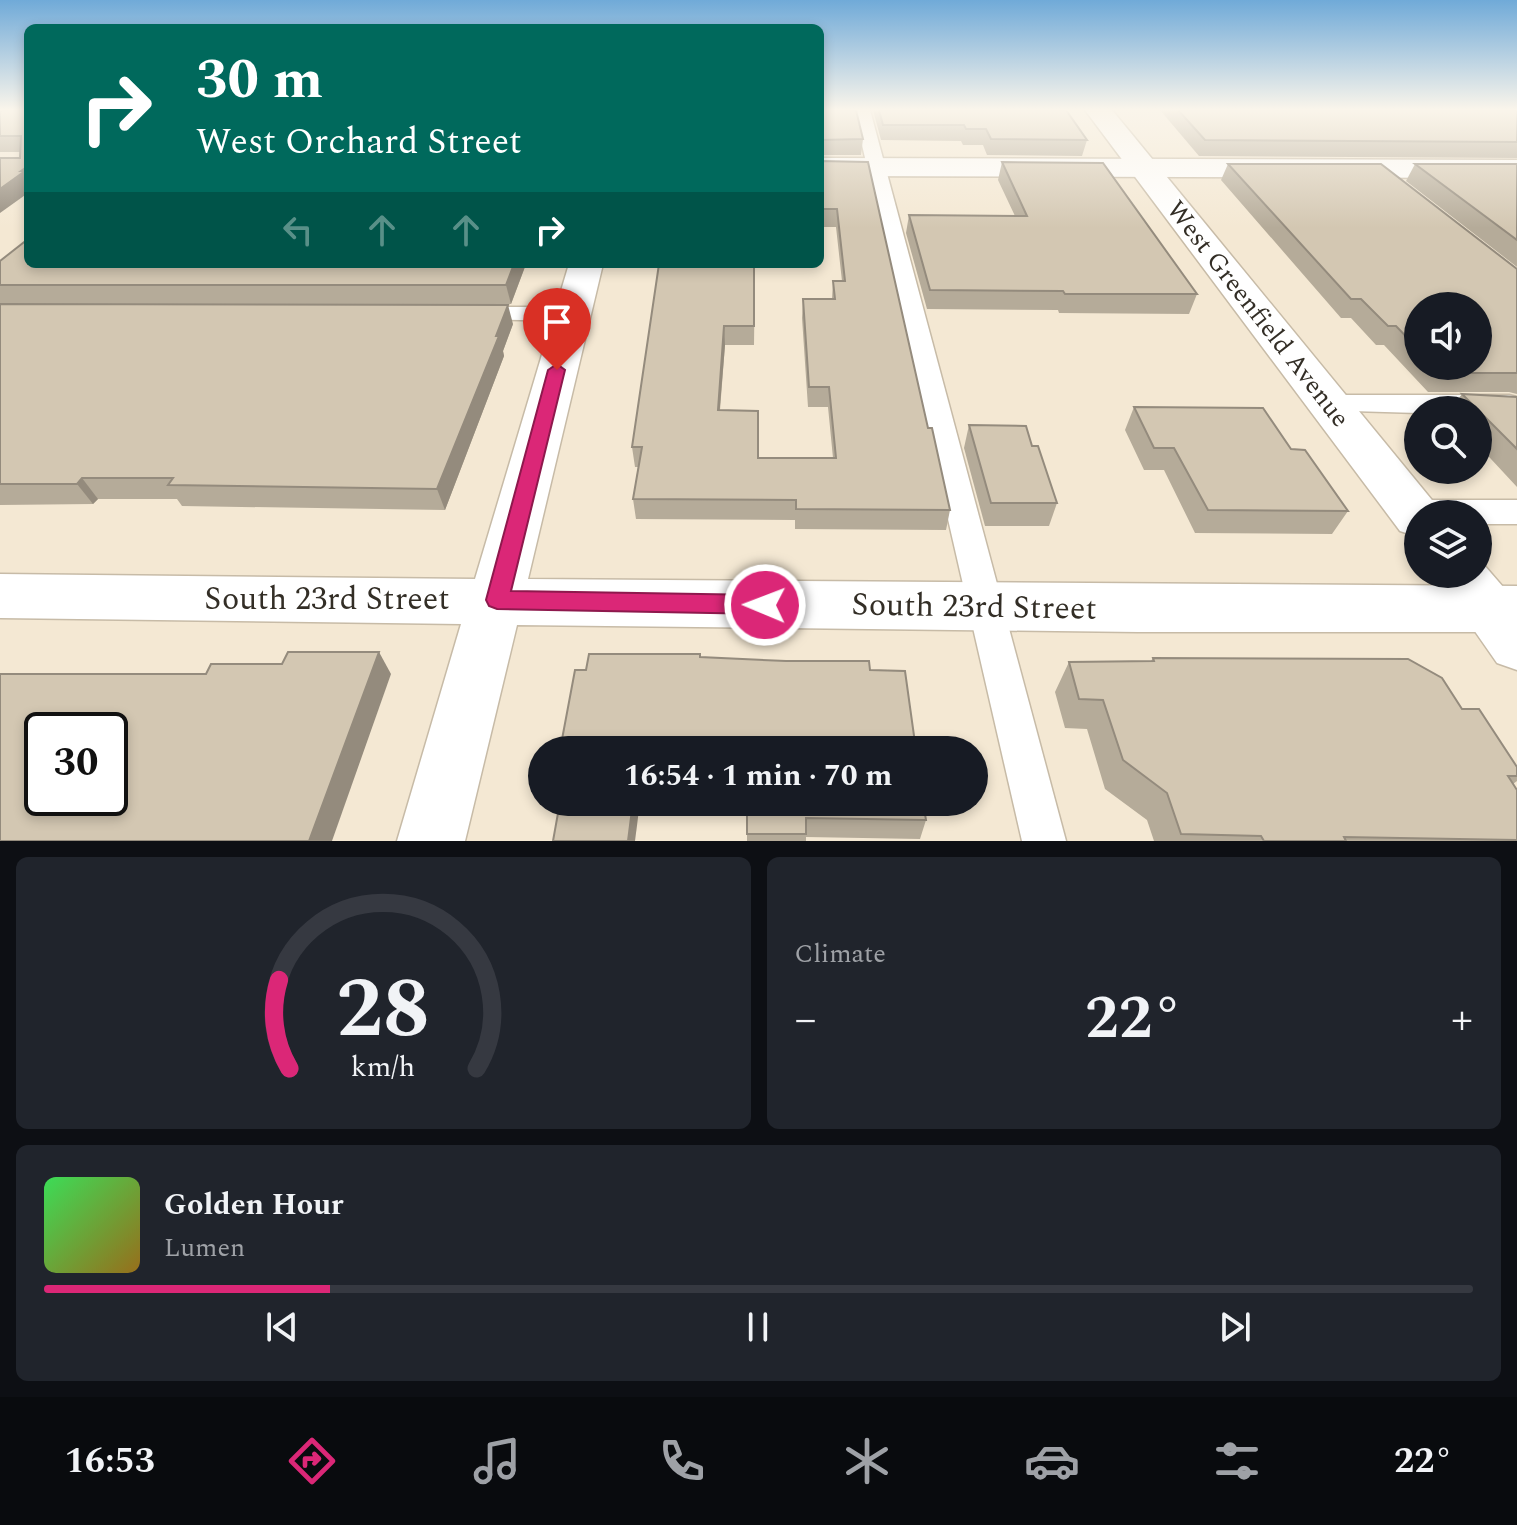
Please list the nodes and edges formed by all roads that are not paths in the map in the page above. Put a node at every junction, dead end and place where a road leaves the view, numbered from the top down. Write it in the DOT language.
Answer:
graph roads {
  1 [pos="871,149"];
  2 [pos="1129,149"];
  3 [pos="824,167"];
  4 [pos="875,167"];
  5 [pos="1143,167"];
  6 [pos="1373,168"];
  7 [pos="1517,169"];
  8 [pos="1406,194"];
  9 [pos="585,268"];
  10 [pos="453,314"];
  11 [pos="571,314"];
  12 [pos="1328,404"];
  13 [pos="1517,412"];
  14 [pos="1404,500"];
  15 [pos="1517,512"];
  16 [pos="1492,513"];
  17 [pos="0,596"];
  18 [pos="497,600"];
  19 [pos="987,609"];
  20 [pos="1496,609"];
  21 [pos="431,841"];
  22 [pos="1044,841"];
  1 -- 4 [label="lane"];
  2 -- 5 [label="street, West Greenfield Avenue"];
  3 -- 4 [label="street"];
  4 -- 5 [label="street"];
  4 -- 19 [label="lane"];
  5 -- 6 [label="street"];
  5 -- 12 [label="street, West Greenfield Avenue"];
  6 -- 7 [label="street"];
  6 -- 8 [label="lane"];
  9 -- 11 [label="street"];
  10 -- 11 [label="lane"];
  11 -- 18 [label="street"];
  12 -- 13 [label="lane"];
  12 -- 14 [label="street, West Greenfield Avenue"];
  15 -- 16 [label="lane"];
  17 -- 18 [label="street, South 23rd Street"];
  18 -- 19 [label="street, South 23rd Street"];
  18 -- 21 [label="street"];
  19 -- 20 [label="street, South 23rd Street"];
  19 -- 22 [label="lane"];
}
